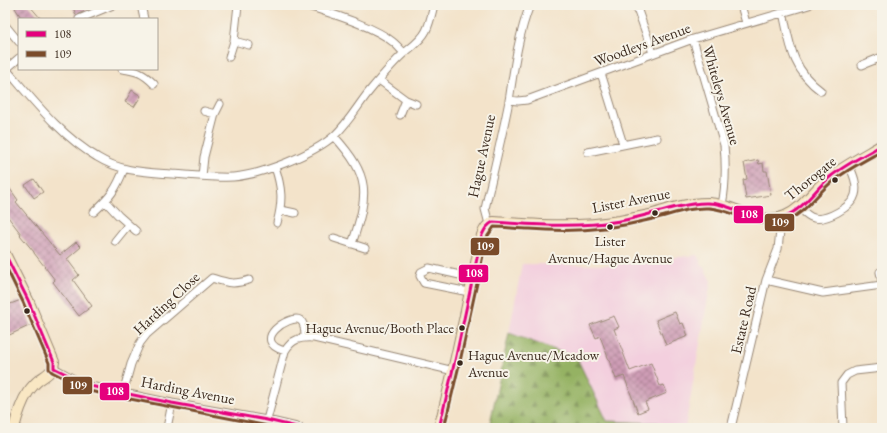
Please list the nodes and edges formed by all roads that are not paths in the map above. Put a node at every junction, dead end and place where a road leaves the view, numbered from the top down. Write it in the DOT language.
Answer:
graph roads {
  1 [pos="113,5"];
  2 [pos="140,5"];
  3 [pos="238,5"];
  4 [pos="305,5"];
  5 [pos="434,5"];
  6 [pos="530,5"];
  7 [pos="636,5"];
  8 [pos="740,5"];
  9 [pos="809,5"];
  10 [pos="105,6"];
  11 [pos="783,12"];
  12 [pos="81,18"];
  13 [pos="144,18"];
  14 [pos="746,23"];
  15 [pos="5,25"];
  16 [pos="693,39"];
  17 [pos="234,40"];
  18 [pos="18,41"];
  19 [pos="249,45"];
  20 [pos="404,53"];
  21 [pos="653,53"];
  22 [pos="229,57"];
  23 [pos="882,57"];
  24 [pos="18,59"];
  25 [pos="862,65"];
  26 [pos="6,70"];
  27 [pos="140,71"];
  28 [pos="601,73"];
  29 [pos="379,80"];
  30 [pos="154,84"];
  31 [pos="821,91"];
  32 [pos="406,100"];
  33 [pos="509,100"];
  34 [pos="220,104"];
  35 [pos="416,104"];
  36 [pos="204,111"];
  37 [pos="215,114"];
  38 [pos="400,116"];
  39 [pos="334,136"];
  40 [pos="657,138"];
  41 [pos="623,144"];
  42 [pos="882,145"];
  43 [pos="588,152"];
  44 [pos="849,165"];
  45 [pos="275,167"];
  46 [pos="124,169"];
  47 [pos="202,176"];
  48 [pos="106,201"];
  49 [pos="722,205"];
  50 [pos="799,207"];
  51 [pos="281,210"];
  52 [pos="94,212"];
  53 [pos="295,213"];
  54 [pos="776,218"];
  55 [pos="277,223"];
  56 [pos="489,224"];
  57 [pos="128,225"];
  58 [pos="136,230"];
  59 [pos="334,238"];
  60 [pos="115,241"];
  61 [pos="352,244"];
  62 [pos="365,248"];
  63 [pos="5,254"];
  64 [pos="880,272"];
  65 [pos="473,278"];
  66 [pos="250,280"];
  67 [pos="766,280"];
  68 [pos="882,284"];
  69 [pos="469,292"];
  70 [pos="305,337"];
  71 [pos="285,351"];
  72 [pos="54,368"];
  73 [pos="882,368"];
  74 [pos="454,371"];
  75 [pos="123,393"];
  76 [pos="172,403"];
  77 [pos="266,420"];
  78 [pos="14,428"];
  79 [pos="167,428"];
  80 [pos="301,428"];
  81 [pos="439,428"];
  82 [pos="731,428"];
  83 [pos="843,428"];
  1 -- 10 [label="street"];
  2 -- 13 [label="street"];
  3 -- 17 [label="street"];
  4 -- 20 [label="street"];
  5 -- 20 [label="street"];
  6 -- 33 [label="street, Hague Avenue"];
  7 -- 21 [label="street"];
  8 -- 14 [label="street"];
  9 -- 11 [label="street, Woodleys Avenue"];
  10 -- 12 [label="street"];
  11 -- 14 [label="street, Woodleys Avenue"];
  11 -- 31 [label="street"];
  14 -- 16 [label="street, Woodleys Avenue"];
  15 -- 18 [label="street"];
  16 -- 21 [label="street, Woodleys Avenue"];
  16 -- 49 [label="street, Whiteleys Avenue"];
  17 -- 19 [label="street"];
  17 -- 22 [label="street"];
  20 -- 29 [label="street"];
  21 -- 28 [label="street, Woodleys Avenue"];
  23 -- 25 [label="street"];
  24 -- 26 [label="street"];
  26 -- 46 [label="street"];
  27 -- 30 [label="street"];
  28 -- 33 [label="street, Woodleys Avenue"];
  28 -- 41 [label="street"];
  29 -- 32 [label="street"];
  29 -- 39 [label="street"];
  32 -- 35 [label="street"];
  32 -- 38 [label="street"];
  33 -- 56 [label="street, Hague Avenue"];
  34 -- 37 [label="street"];
  36 -- 37 [label="street"];
  37 -- 47 [label="street"];
  39 -- 45 [label="street"];
  39 -- 61 [label="street"];
  40 -- 41 [label="street"];
  41 -- 43 [label="street"];
  42 -- 44 [label="street, Thorogate"];
  44 -- 50 [label="street, Thorogate"];
  44 -- 50 [label="street"];
  45 -- 47 [label="street"];
  45 -- 51 [label="street"];
  46 -- 47 [label="street"];
  46 -- 48 [label="street"];
  48 -- 52 [label="street"];
  48 -- 57 [label="street"];
  49 -- 54 [label="street, Lister Avenue"];
  49 -- 56 [label="street, Lister Avenue"];
  50 -- 54 [label="street, Thorogate"];
  51 -- 53 [label="street"];
  51 -- 55 [label="street"];
  54 -- 67 [label="street, Estate Road"];
  56 -- 65 [label="street"];
  57 -- 58 [label="street"];
  57 -- 60 [label="street"];
  59 -- 61 [label="street"];
  61 -- 62 [label="street"];
  63 -- 72 [label="street"];
  64 -- 68 [label="street"];
  65 -- 69 [label="street"];
  65 -- 69 [label="street"];
  66 -- 75 [label="street, Harding Close"];
  67 -- 68 [label="street"];
  67 -- 82 [label="street, Estate Road"];
  69 -- 74 [label="street"];
  70 -- 71 [label="street"];
  70 -- 71 [label="street"];
  70 -- 74 [label="street"];
  71 -- 77 [label="street"];
  72 -- 75 [label="street, Harding Avenue"];
  72 -- 78 [label="street"];
  73 -- 83 [label="street"];
  74 -- 81 [label="street"];
  75 -- 76 [label="street, Harding Avenue"];
  76 -- 77 [label="street, Harding Avenue"];
  76 -- 79 [label="street"];
  77 -- 80 [label="street, Harding Avenue"];
}
